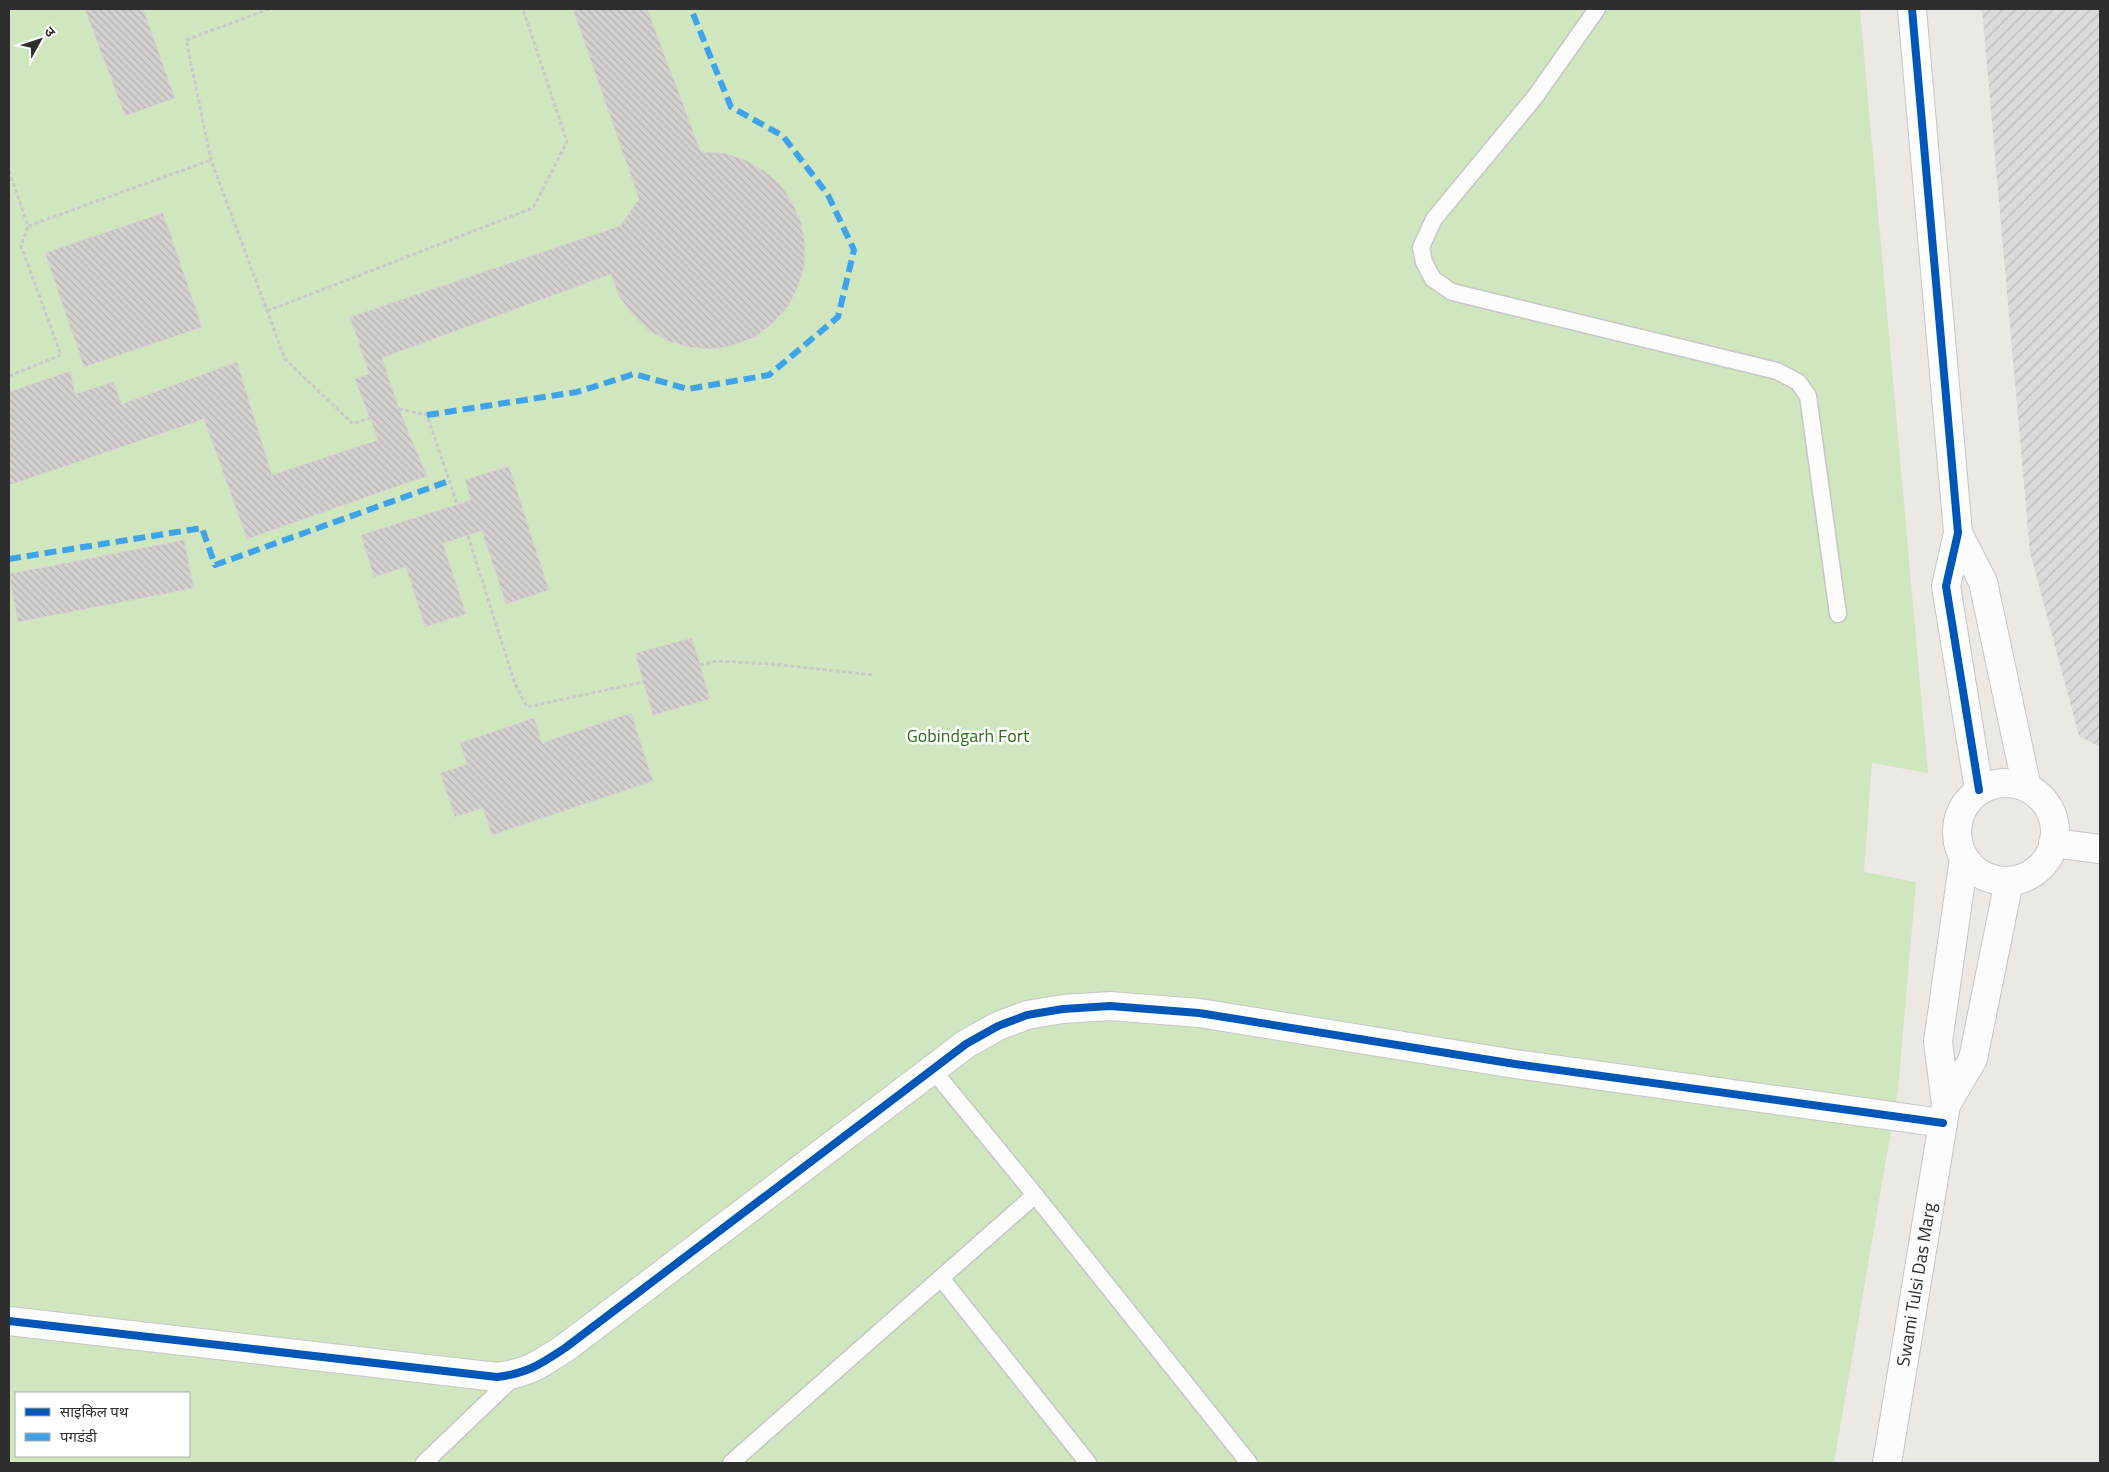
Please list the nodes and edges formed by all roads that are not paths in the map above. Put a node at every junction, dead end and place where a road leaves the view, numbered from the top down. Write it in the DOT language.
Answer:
graph roads {
  1 [pos="1597,9"];
  2 [pos="1912,9"];
  3 [pos="1958,533"];
  4 [pos="1838,614"];
  5 [pos="2027,788"];
  6 [pos="1979,790"];
  7 [pos="2053,843"];
  8 [pos="2100,849"];
  9 [pos="1964,858"];
  10 [pos="2009,881"];
  11 [pos="932,1069"];
  12 [pos="1945,1114"];
  13 [pos="1035,1195"];
  14 [pos="941,1278"];
  15 [pos="9,1321"];
  16 [pos="517,1374"];
  17 [pos="424,1463"];
  18 [pos="731,1463"];
  19 [pos="1088,1463"];
  20 [pos="1249,1463"];
  21 [pos="1887,1463"];
  1 -- 4 [label="lane"];
  2 -- 3 [label="street"];
  3 -- 5 [label="street"];
  3 -- 6 [label="street"];
  5 -- 6 [label="street"];
  5 -- 7 [label="street"];
  6 -- 9 [label="street"];
  7 -- 8 [label="street"];
  7 -- 10 [label="street"];
  9 -- 10 [label="street"];
  9 -- 12 [label="street"];
  10 -- 12 [label="street"];
  11 -- 12 [label="street"];
  11 -- 13 [label="lane"];
  11 -- 16 [label="street"];
  12 -- 21 [label="street, Swami Tulsi Das Marg"];
  13 -- 14 [label="lane"];
  13 -- 20 [label="lane"];
  14 -- 18 [label="lane"];
  14 -- 19 [label="lane"];
  15 -- 16 [label="street"];
  16 -- 17 [label="lane"];
}
